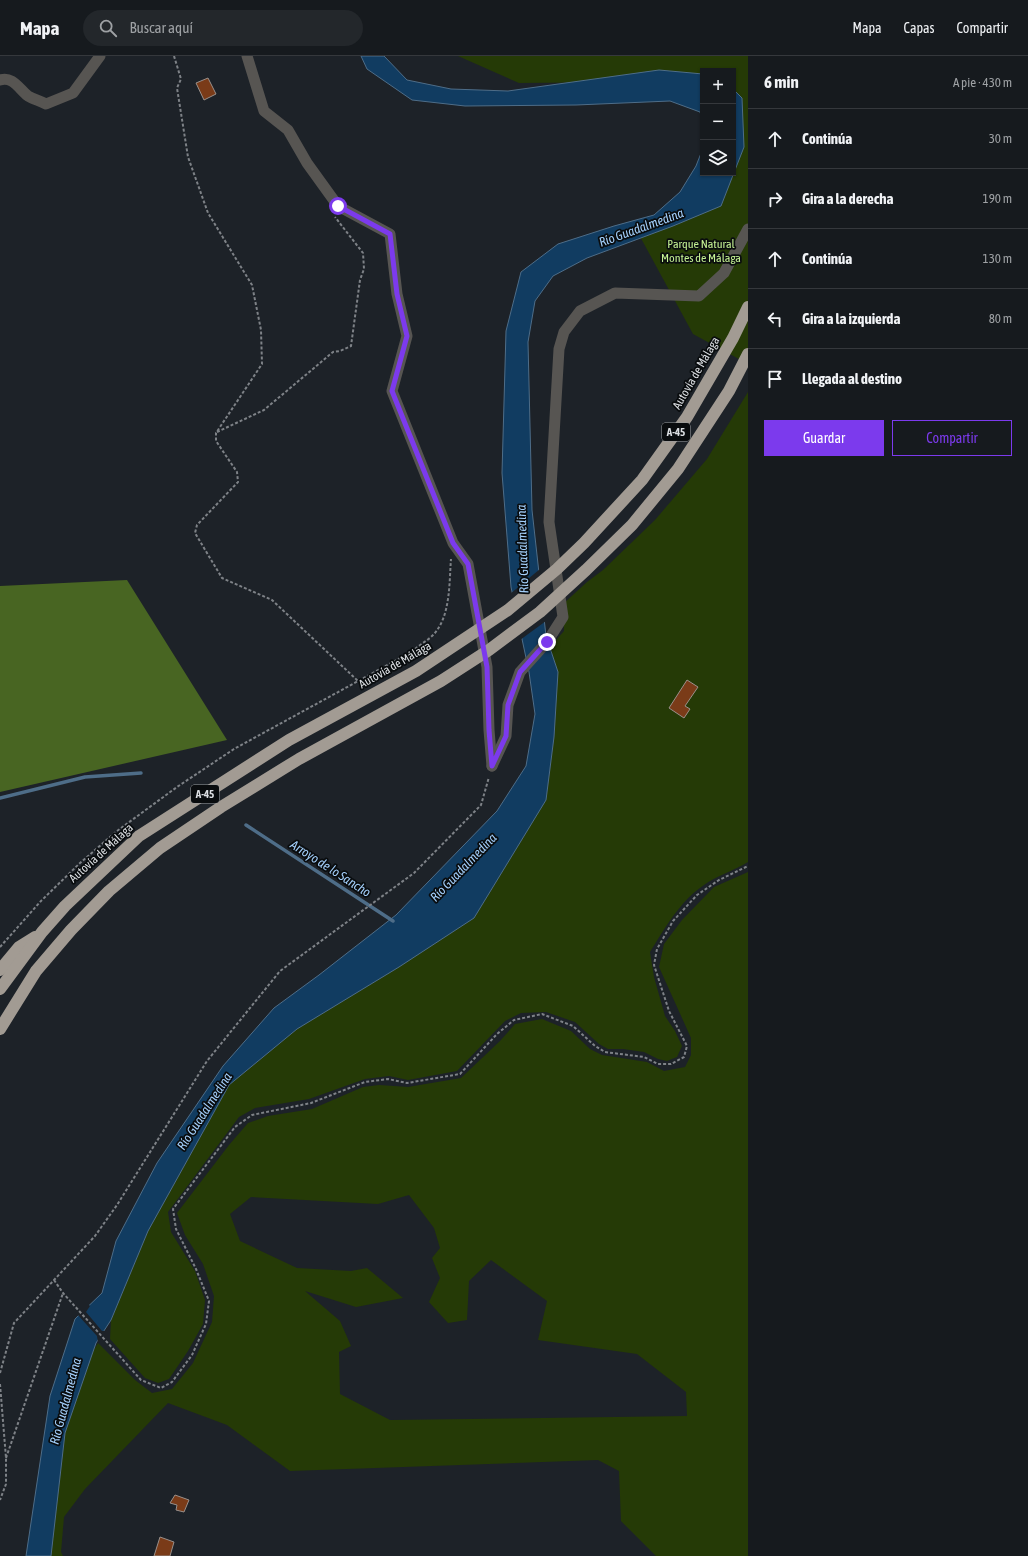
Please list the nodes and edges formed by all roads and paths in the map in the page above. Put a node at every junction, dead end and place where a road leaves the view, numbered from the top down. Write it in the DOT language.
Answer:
graph roads {
  1 [pos="100,56"];
  2 [pos="174,56"];
  3 [pos="247,56"];
  4 [pos="0,80"];
  5 [pos="330,212"];
  6 [pos="748,229"];
  7 [pos="748,307"];
  8 [pos="748,354"];
  9 [pos="216,432"];
  10 [pos="453,543"];
  11 [pos="492,766"];
  12 [pos="748,866"];
  13 [pos="42,932"];
  14 [pos="0,970"];
  15 [pos="0,989"];
  16 [pos="7,1016"];
  17 [pos="0,1029"];
  18 [pos="0,1036"];
  19 [pos="54,1280"];
  20 [pos="63,1293"];
  21 [pos="0,1373"];
  22 [pos="0,1384"];
  23 [pos="6,1458"];
  24 [pos="0,1500"];
  1 -- 4 [label="street"];
  2 -- 9 [label="path"];
  3 -- 10 [label="street"];
  5 -- 9 [label="path"];
  6 -- 11 [label="street"];
  7 -- 13 [label="highway, Autovía de Málaga / A-45"];
  8 -- 16 [label="highway, A-45"];
  9 -- 10 [label="path"];
  10 -- 11 [label="street"];
  11 -- 19 [label="path"];
  12 -- 20 [label="path"];
  13 -- 14 [label="highway"];
  13 -- 15 [label="highway, Autovía de Málaga / A-45"];
  16 -- 17 [label="highway, A-45"];
  16 -- 18 [label="highway"];
  19 -- 20 [label="path"];
  19 -- 21 [label="path"];
  20 -- 23 [label="path"];
  22 -- 23 [label="path"];
  23 -- 24 [label="path"];
}
